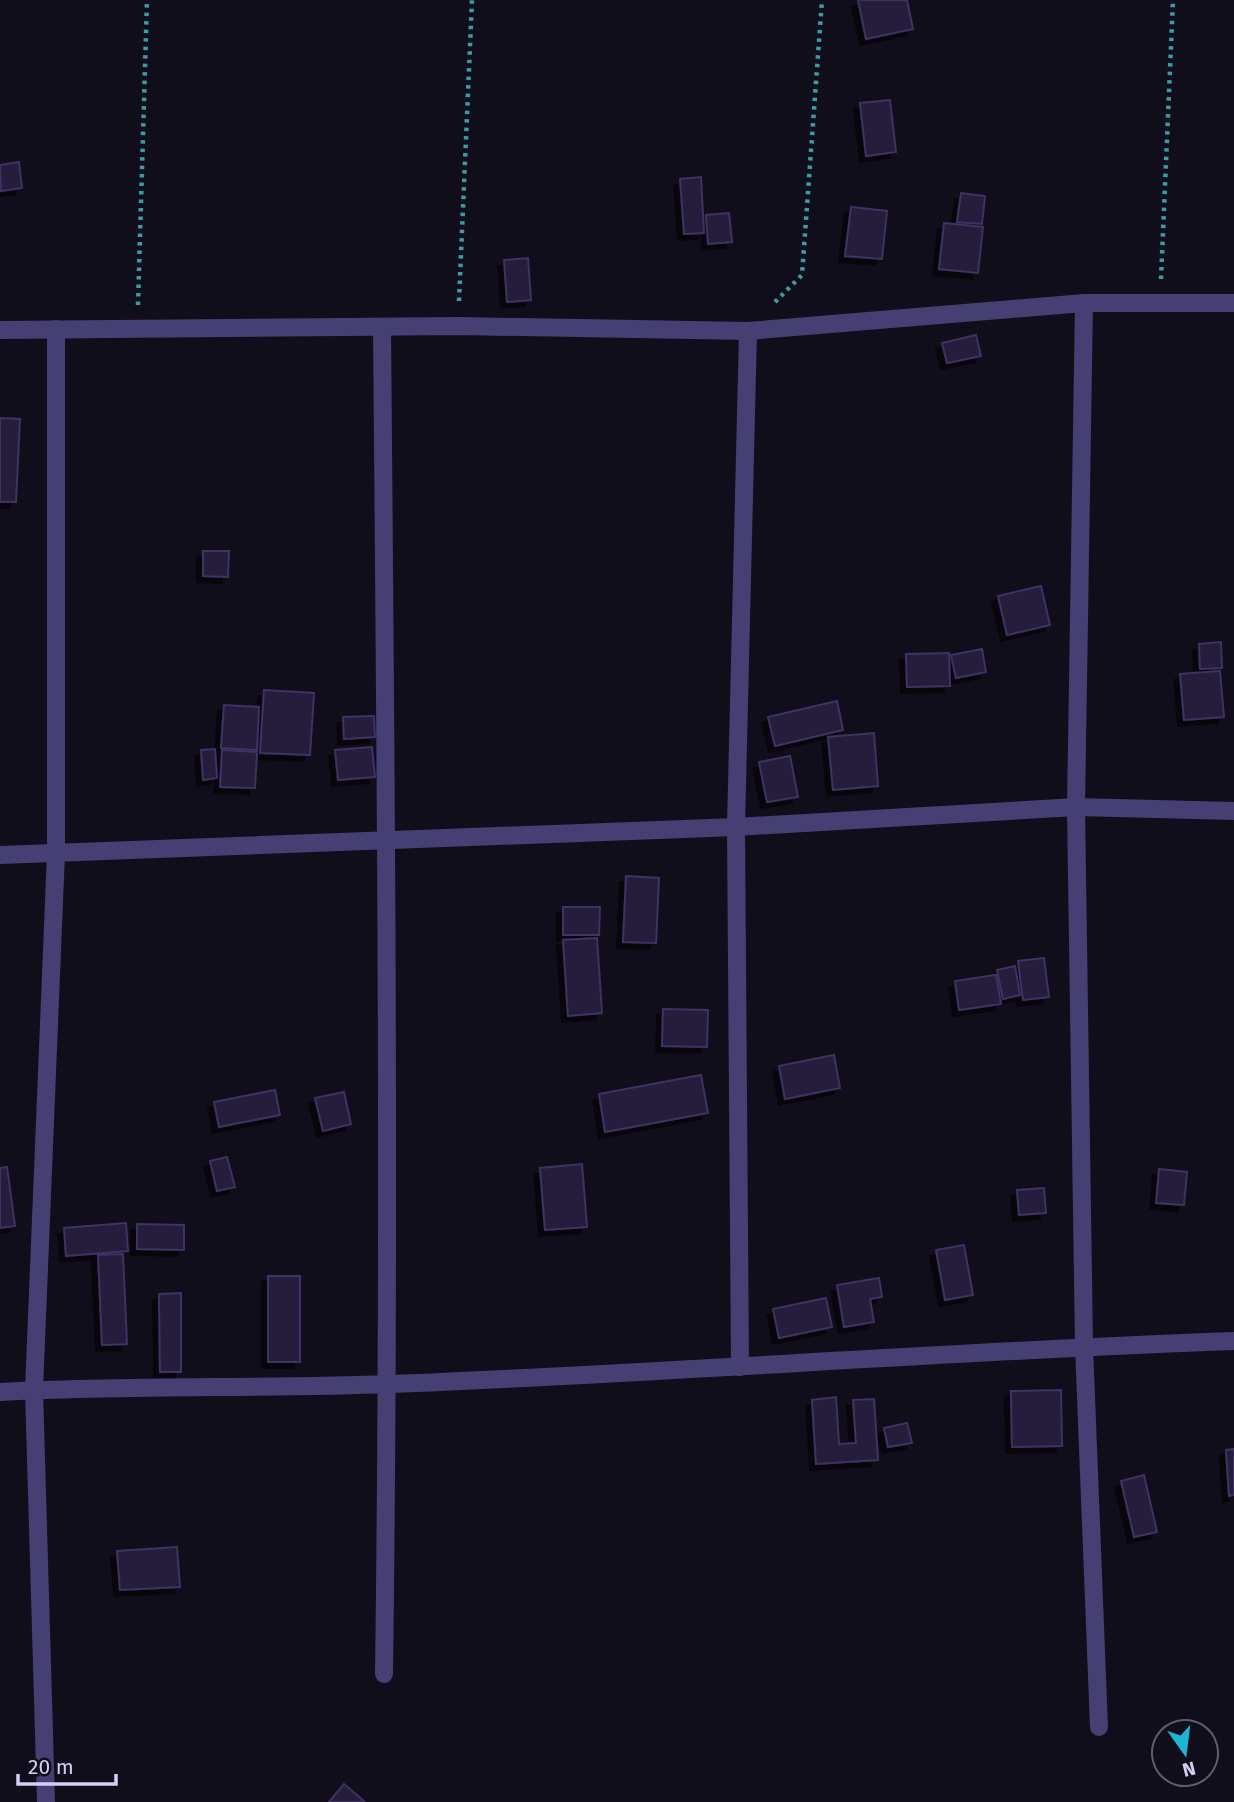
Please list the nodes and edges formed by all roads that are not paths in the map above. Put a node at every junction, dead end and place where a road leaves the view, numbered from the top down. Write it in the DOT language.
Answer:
graph roads {
  1 [pos="1084,303"];
  2 [pos="1234,303"];
  3 [pos="382,328"];
  4 [pos="56,329"];
  5 [pos="0,330"];
  6 [pos="748,331"];
  7 [pos="1076,807"];
  8 [pos="1234,811"];
  9 [pos="736,827"];
  10 [pos="387,839"];
  11 [pos="56,852"];
  12 [pos="0,855"];
  13 [pos="1234,1341"];
  14 [pos="1084,1346"];
  15 [pos="740,1367"];
  16 [pos="388,1384"];
  17 [pos="34,1390"];
  18 [pos="0,1392"];
  19 [pos="384,1674"];
  20 [pos="1099,1727"];
  21 [pos="46,1802"];
  1 -- 2 [label="street"];
  1 -- 6 [label="street"];
  1 -- 7 [label="street"];
  3 -- 4 [label="street"];
  3 -- 6 [label="street"];
  3 -- 10 [label="street"];
  4 -- 5 [label="street"];
  4 -- 11 [label="street"];
  6 -- 9 [label="street"];
  7 -- 8 [label="street"];
  7 -- 9 [label="street"];
  7 -- 14 [label="street"];
  9 -- 10 [label="street"];
  9 -- 15 [label="street"];
  10 -- 11 [label="street"];
  10 -- 16 [label="street"];
  11 -- 12 [label="street"];
  11 -- 17 [label="street"];
  13 -- 14 [label="street"];
  14 -- 15 [label="street"];
  14 -- 20 [label="street"];
  15 -- 16 [label="street"];
  16 -- 17 [label="street"];
  16 -- 19 [label="street"];
  17 -- 18 [label="street"];
  17 -- 21 [label="street"];
}
